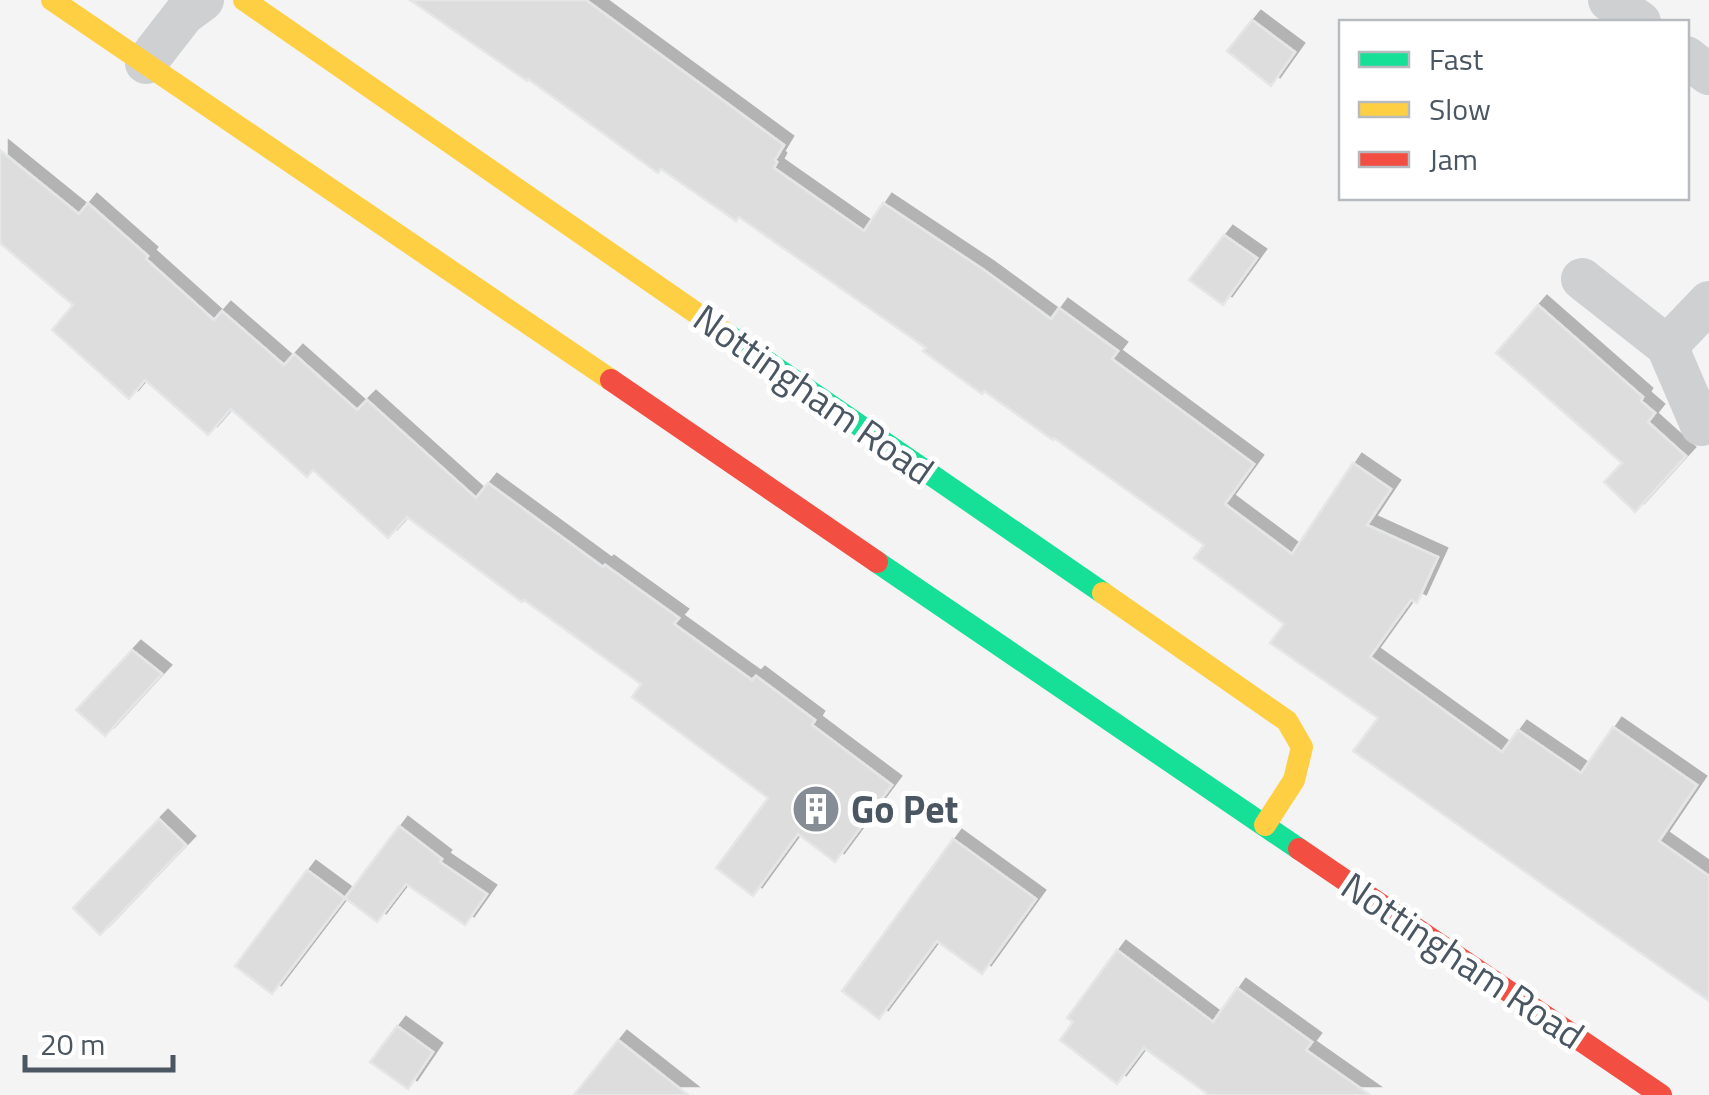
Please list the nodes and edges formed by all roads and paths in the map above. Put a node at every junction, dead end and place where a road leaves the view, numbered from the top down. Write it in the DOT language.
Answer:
graph roads {
  1 [pos="52,0"];
  2 [pos="203,0"];
  3 [pos="244,0"];
  4 [pos="1609,0"];
  5 [pos="1637,20"];
  6 [pos="146,63"];
  7 [pos="1582,279"];
  8 [pos="1709,302"];
  9 [pos="1668,346"];
  10 [pos="1702,424"];
  11 [pos="1265,825"];
  12 [pos="1661,1095"];
  1 -- 6 [label="street, Nottingham Road"];
  2 -- 6 [label="street"];
  3 -- 11 [label="street, Nottingham Road"];
  4 -- 5 [label="street"];
  6 -- 11 [label="street, Nottingham Road"];
  7 -- 9 [label="street"];
  8 -- 9 [label="street"];
  9 -- 10 [label="street"];
  11 -- 12 [label="street, Nottingham Road"];
}
